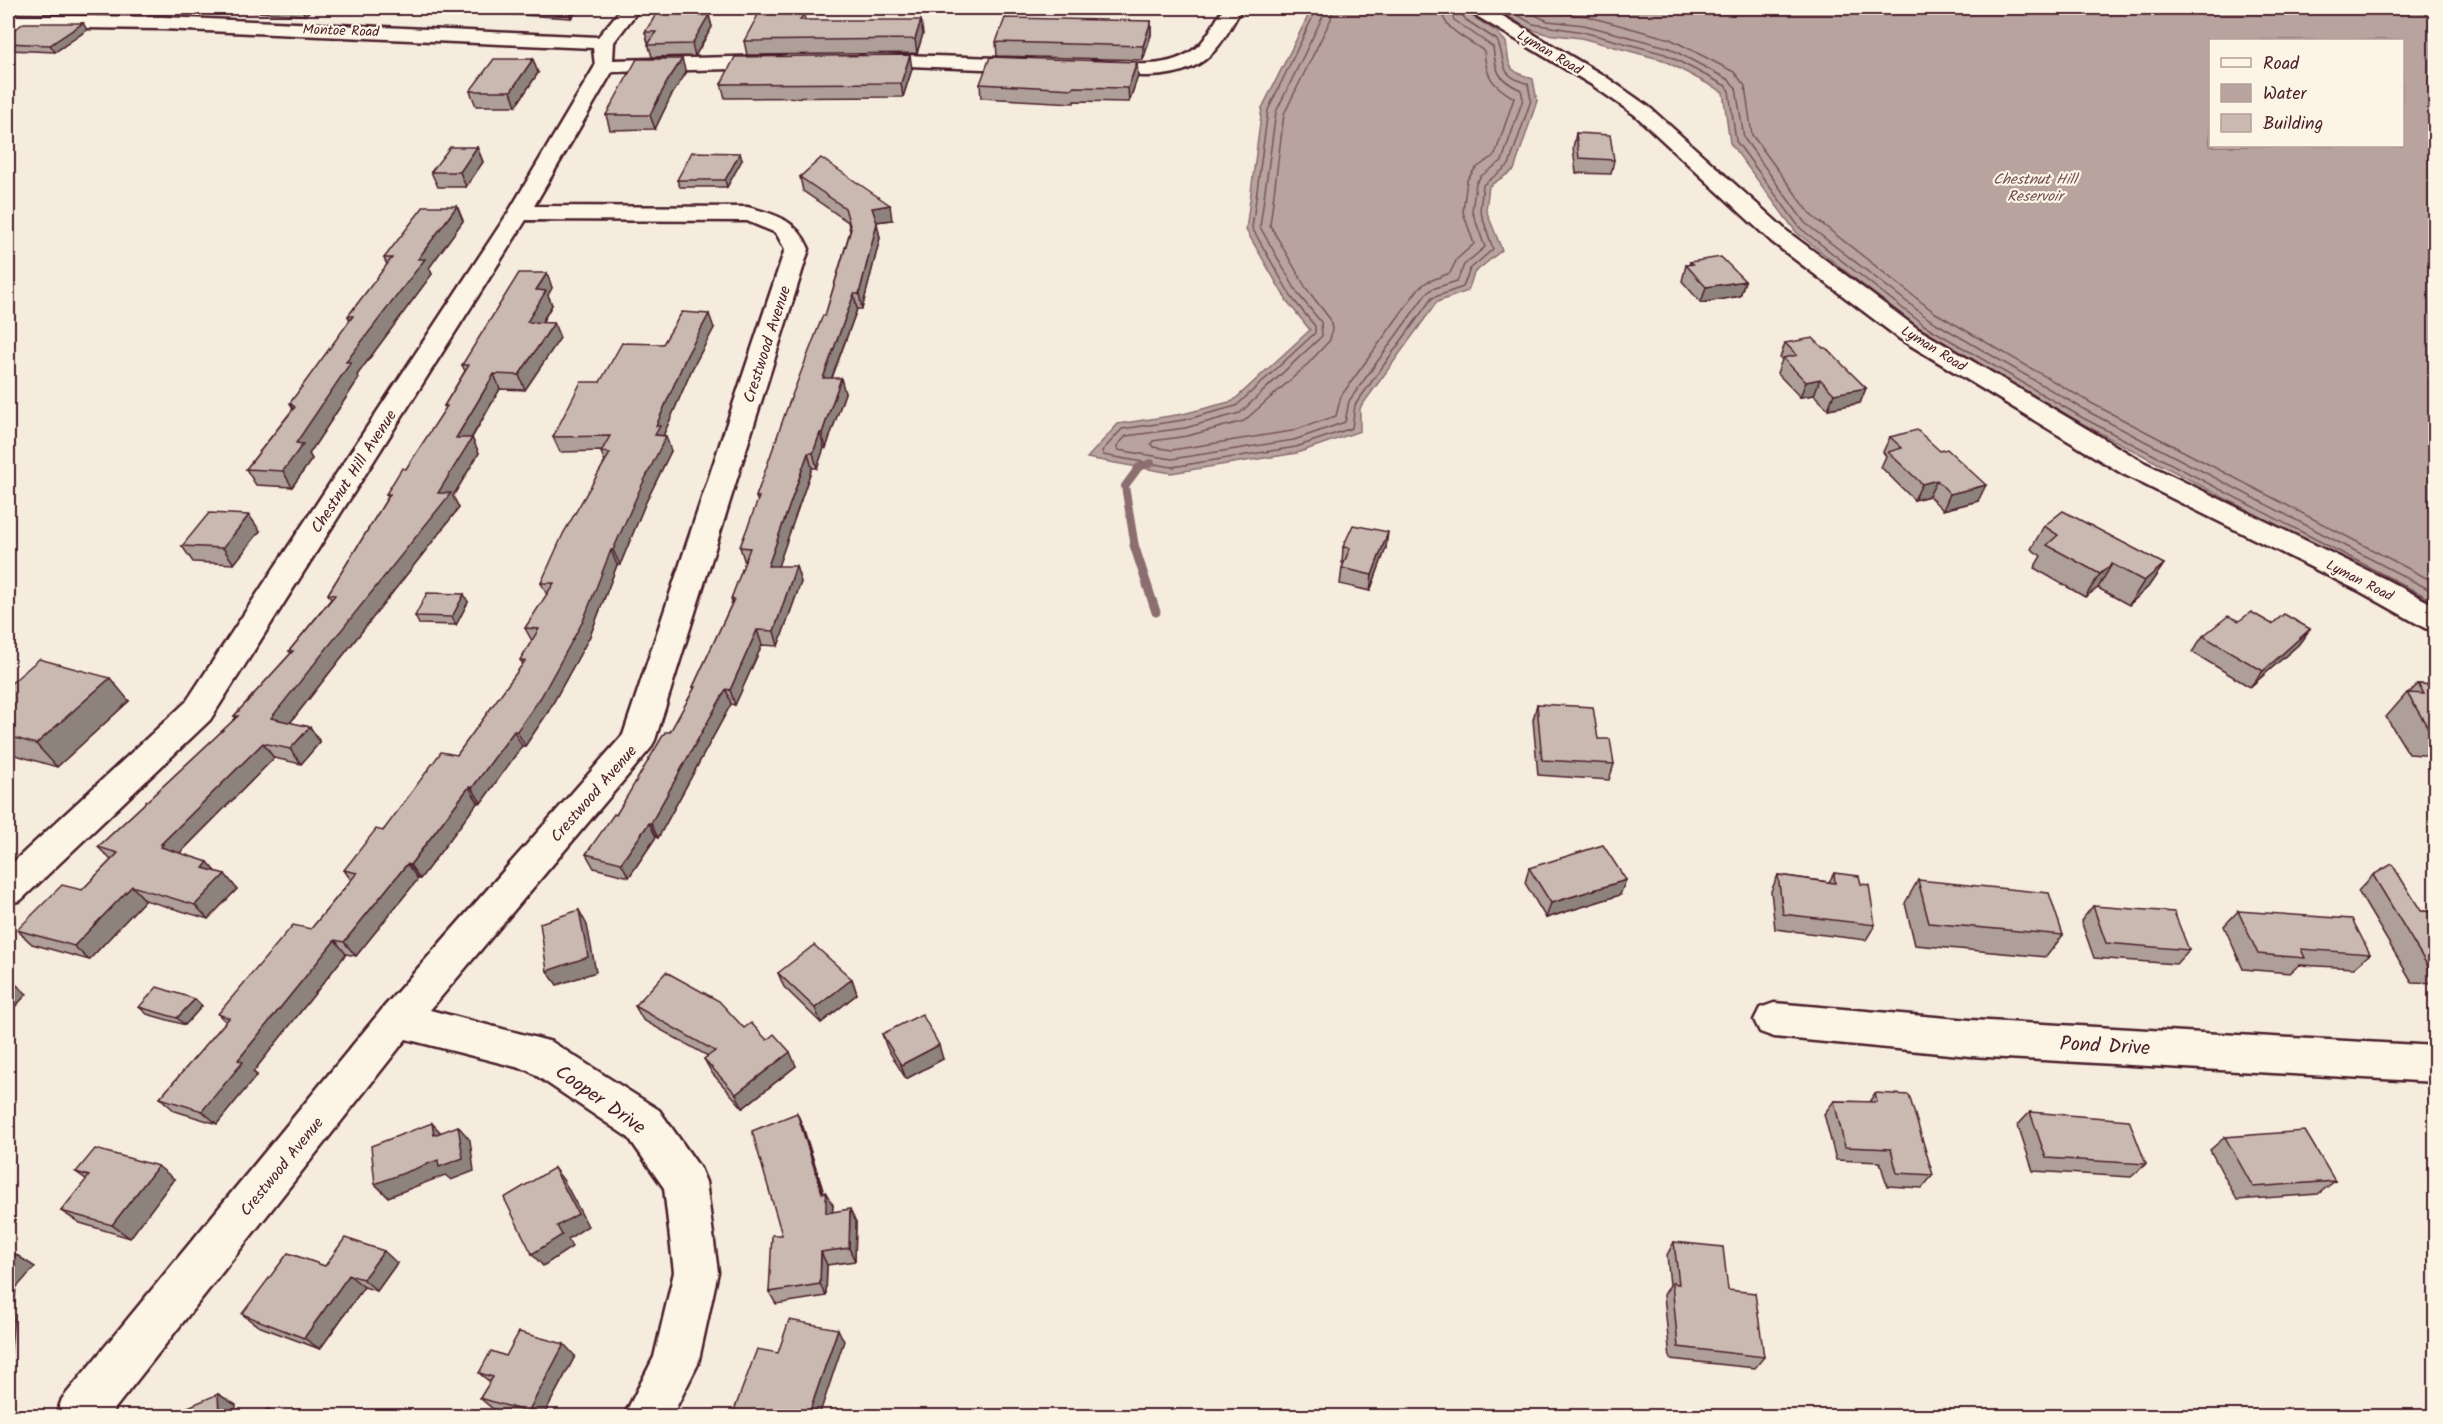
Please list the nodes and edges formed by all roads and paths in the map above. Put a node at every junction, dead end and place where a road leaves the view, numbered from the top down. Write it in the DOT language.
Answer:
graph roads {
  1 [pos="178,8"];
  2 [pos="631,8"];
  3 [pos="1233,8"];
  4 [pos="1477,8"];
  5 [pos="8,21"];
  6 [pos="163,23"];
  7 [pos="604,55"];
  8 [pos="849,60"];
  9 [pos="791,62"];
  10 [pos="1045,65"];
  11 [pos="1078,67"];
  12 [pos="519,213"];
  13 [pos="2436,620"];
  14 [pos="8,889"];
  15 [pos="398,1019"];
  16 [pos="1774,1020"];
  17 [pos="2436,1064"];
  18 [pos="79,1416"];
  19 [pos="647,1416"];
  1 -- 6 [label="street"];
  2 -- 7 [label="street, Chestnut Hill Avenue"];
  3 -- 11 [label="street"];
  4 -- 13 [label="street, Lyman Road"];
  5 -- 6 [label="street, Montoe Road"];
  6 -- 7 [label="street, Montoe Road"];
  7 -- 9 [label="street, Montoe Road"];
  7 -- 12 [label="street, Chestnut Hill Avenue"];
  8 -- 10 [label="street"];
  12 -- 14 [label="street, Chestnut Hill Avenue"];
  12 -- 15 [label="street, Crestwood Avenue"];
  15 -- 18 [label="street, Crestwood Avenue"];
  15 -- 19 [label="street, Cooper Drive"];
  16 -- 17 [label="street, Pond Drive"];
}
